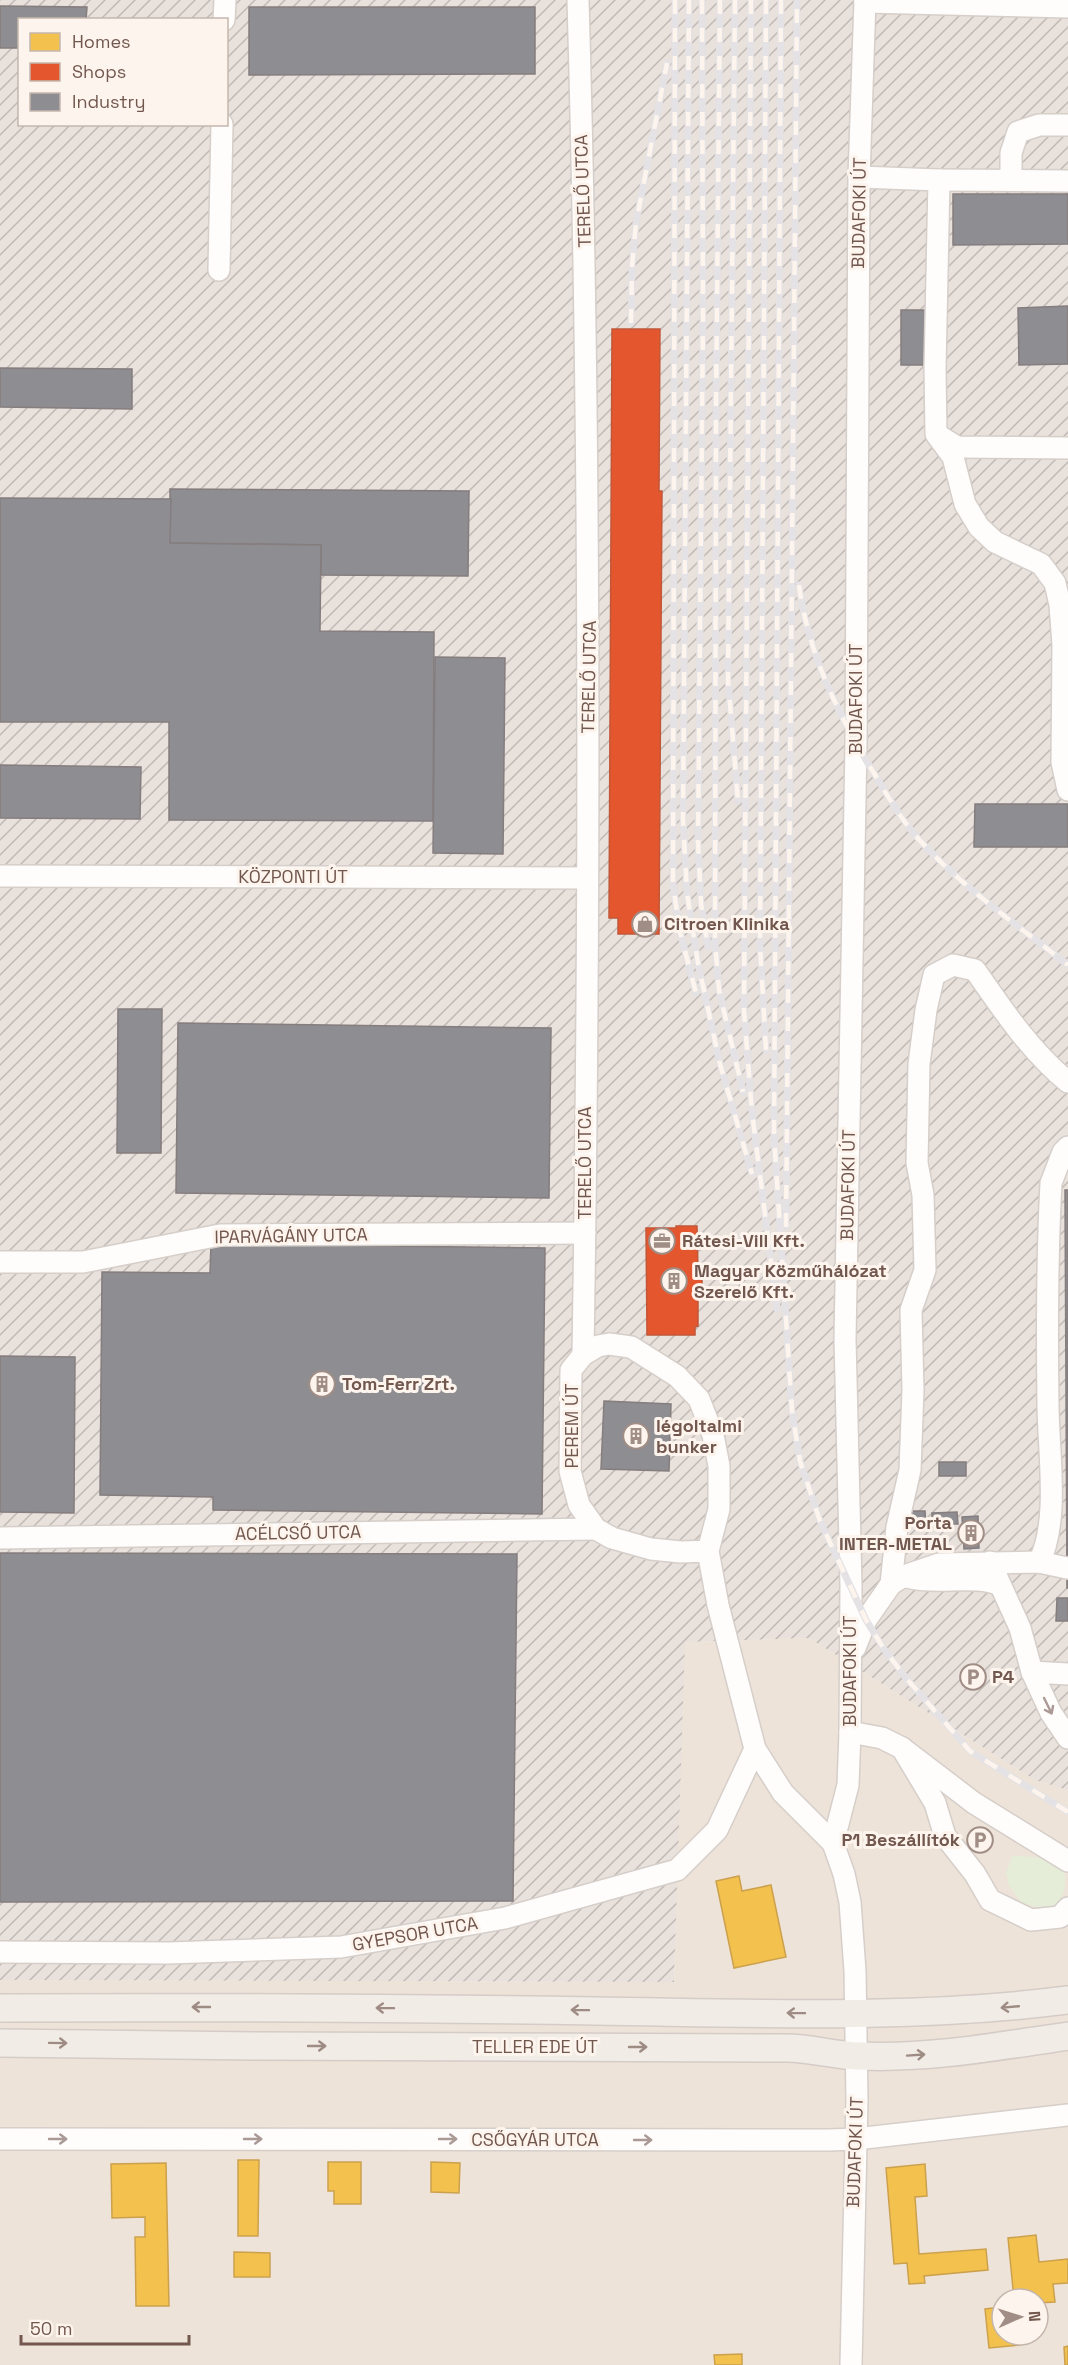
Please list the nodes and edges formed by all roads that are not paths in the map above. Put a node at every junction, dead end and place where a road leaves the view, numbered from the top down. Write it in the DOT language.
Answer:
graph roads {
  1 [pos="225,0"];
  2 [pos="578,0"];
  3 [pos="865,1"];
  4 [pos="1068,7"];
  5 [pos="224,18"];
  6 [pos="1068,125"];
  7 [pos="222,126"];
  8 [pos="859,177"];
  9 [pos="939,180"];
  10 [pos="1011,180"];
  11 [pos="1068,181"];
  12 [pos="219,270"];
  13 [pos="936,434"];
  14 [pos="1068,448"];
  15 [pos="1062,591"];
  16 [pos="1068,790"];
  17 [pos="0,876"];
  18 [pos="587,878"];
  19 [pos="1068,1082"];
  20 [pos="1068,1147"];
  21 [pos="585,1233"];
  22 [pos="0,1262"];
  23 [pos="583,1355"];
  24 [pos="596,1528"];
  25 [pos="0,1538"];
  26 [pos="708,1551"];
  27 [pos="990,1562"];
  28 [pos="1039,1562"];
  29 [pos="1067,1568"];
  30 [pos="897,1580"];
  31 [pos="1000,1585"];
  32 [pos="851,1657"];
  33 [pos="1032,1672"];
  34 [pos="1068,1674"];
  35 [pos="850,1732"];
  36 [pos="1068,1738"];
  37 [pos="756,1749"];
  38 [pos="902,1749"];
  39 [pos="832,1843"];
  40 [pos="1068,1861"];
  41 [pos="1068,1908"];
  42 [pos="0,1952"];
  43 [pos="1068,2000"];
  44 [pos="0,2008"];
  45 [pos="855,2012"];
  46 [pos="1068,2036"];
  47 [pos="0,2043"];
  48 [pos="858,2056"];
  49 [pos="1068,2115"];
  50 [pos="0,2139"];
  51 [pos="856,2139"];
  52 [pos="851,2365"];
  1 -- 5 [label="street"];
  2 -- 18 [label="street, TERELŐ UTCA"];
  3 -- 4 [label="street"];
  3 -- 8 [label="street, BUDAFOKI ÚT"];
  6 -- 10 [label="street"];
  7 -- 12 [label="street"];
  8 -- 9 [label="street"];
  8 -- 32 [label="street, BUDAFOKI ÚT"];
  9 -- 10 [label="street"];
  9 -- 13 [label="street"];
  10 -- 11 [label="street"];
  13 -- 14 [label="street"];
  13 -- 15 [label="street"];
  15 -- 16 [label="street"];
  17 -- 18 [label="street, KÖZPONTI ÚT"];
  18 -- 21 [label="street, TERELŐ UTCA"];
  19 -- 30 [label="street"];
  20 -- 28 [label="street"];
  21 -- 22 [label="street, IPARVÁGÁNY UTCA"];
  21 -- 23 [label="street, TERELŐ UTCA"];
  23 -- 24 [label="street, PEREM ÚT"];
  23 -- 26 [label="street"];
  24 -- 25 [label="street, ACÉLCSŐ UTCA"];
  24 -- 26 [label="street, PEREM ÚT"];
  26 -- 37 [label="street"];
  27 -- 28 [label="street"];
  27 -- 30 [label="street"];
  27 -- 31 [label="street"];
  28 -- 29 [label="street"];
  30 -- 31 [label="street"];
  30 -- 32 [label="street"];
  31 -- 33 [label="street"];
  32 -- 35 [label="street, BUDAFOKI ÚT"];
  33 -- 34 [label="street"];
  33 -- 36 [label="street, one-way"];
  35 -- 38 [label="street"];
  35 -- 39 [label="street, BUDAFOKI ÚT"];
  37 -- 39 [label="street"];
  37 -- 42 [label="street, GYEPSOR UTCA"];
  38 -- 40 [label="street"];
  38 -- 41 [label="street"];
  39 -- 45 [label="street, BUDAFOKI ÚT"];
  43 -- 45 [label="main road, TELLER EDE ÚT, one-way"];
  45 -- 44 [label="main road, TELLER EDE ÚT, one-way"];
  45 -- 48 [label="street, BUDAFOKI ÚT"];
  48 -- 46 [label="main road, TELLER EDE ÚT, one-way"];
  47 -- 48 [label="main road, TELLER EDE ÚT, one-way"];
  48 -- 51 [label="street, BUDAFOKI ÚT"];
  49 -- 51 [label="street, CSŐGYÁR UTCA"];
  50 -- 51 [label="street, CSŐGYÁR UTCA, one-way"];
  51 -- 52 [label="street, BUDAFOKI ÚT"];
}
